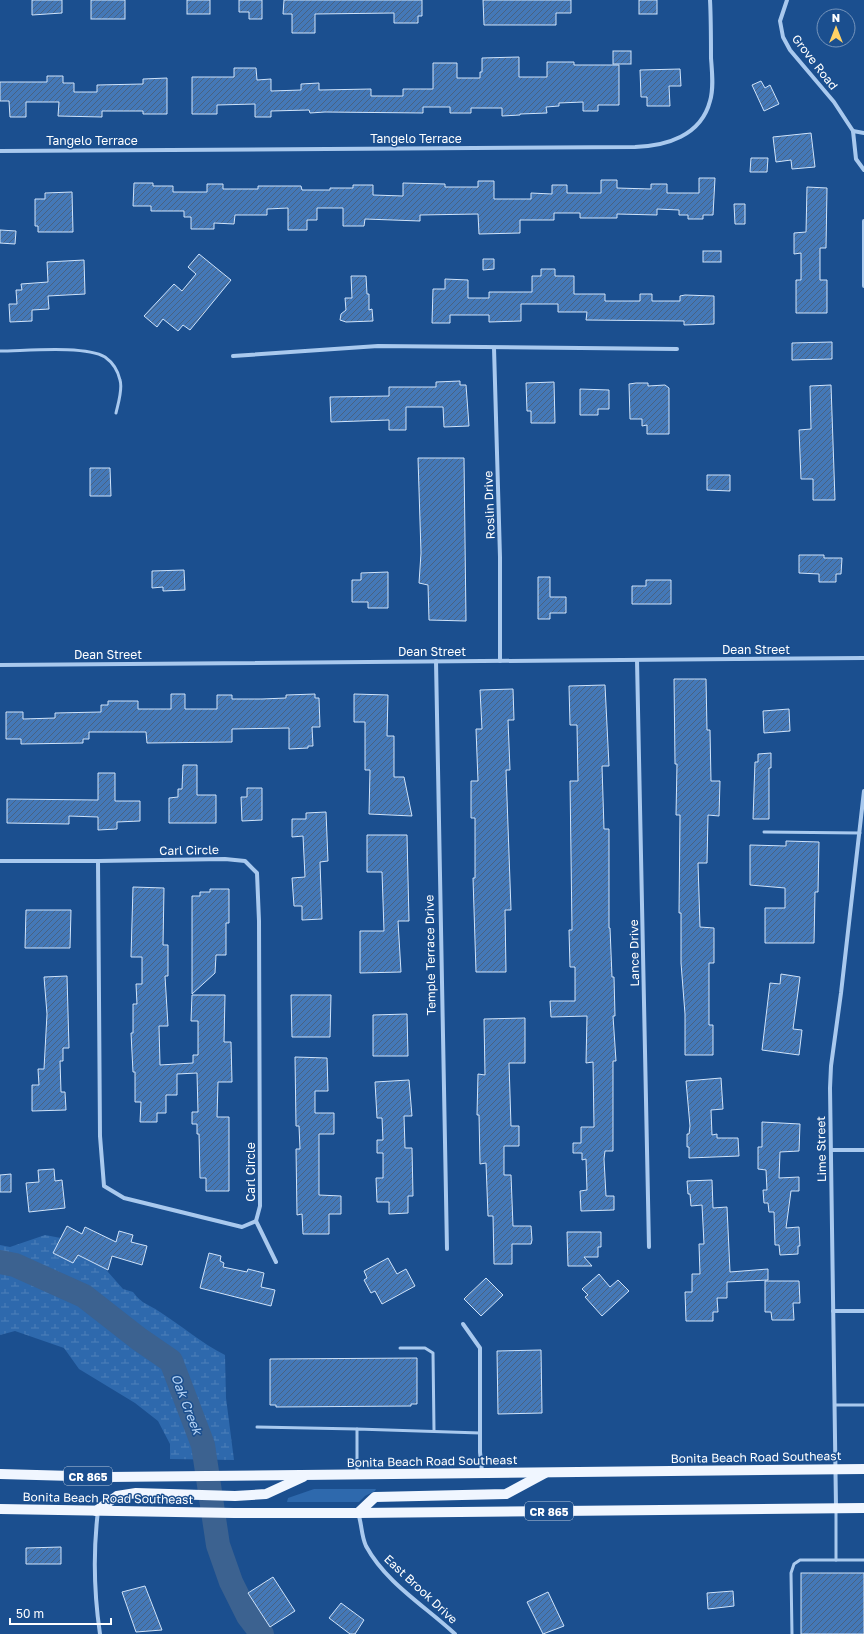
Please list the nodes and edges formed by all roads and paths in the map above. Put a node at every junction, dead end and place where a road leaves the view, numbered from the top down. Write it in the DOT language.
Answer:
graph roads {
  1 [pos="710,0"];
  2 [pos="786,0"];
  3 [pos="852,131"];
  4 [pos="864,133"];
  5 [pos="0,151"];
  6 [pos="864,170"];
  7 [pos="864,221"];
  8 [pos="863,238"];
  9 [pos="864,286"];
  10 [pos="494,348"];
  11 [pos="678,349"];
  12 [pos="0,351"];
  13 [pos="233,356"];
  14 [pos="116,413"];
  15 [pos="864,658"];
  16 [pos="637,660"];
  17 [pos="436,661"];
  18 [pos="500,661"];
  19 [pos="0,665"];
  20 [pos="864,791"];
  21 [pos="764,832"];
  22 [pos="860,833"];
  23 [pos="98,860"];
  24 [pos="0,861"];
  25 [pos="832,1150"];
  26 [pos="864,1150"];
  27 [pos="256,1221"];
  28 [pos="649,1247"];
  29 [pos="446,1249"];
  30 [pos="276,1262"];
  31 [pos="833,1311"];
  32 [pos="864,1311"];
  33 [pos="463,1324"];
  34 [pos="400,1348"];
  35 [pos="835,1405"];
  36 [pos="864,1405"];
  37 [pos="257,1427"];
  38 [pos="357,1429"];
  39 [pos="434,1430"];
  40 [pos="480,1433"];
  41 [pos="836,1469"];
  42 [pos="864,1470"];
  43 [pos="547,1472"];
  44 [pos="482,1473"];
  45 [pos="0,1474"];
  46 [pos="357,1474"];
  47 [pos="306,1475"];
  48 [pos="836,1508"];
  49 [pos="864,1508"];
  50 [pos="0,1509"];
  51 [pos="97,1511"];
  52 [pos="358,1513"];
  53 [pos="836,1560"];
  54 [pos="864,1560"];
  55 [pos="100,1634"];
  56 [pos="455,1634"];
  57 [pos="792,1634"];
  1 -- 5 [label="street, Tangelo Terrace"];
  2 -- 3 [label="street, Grove Road"];
  3 -- 4 [label="street"];
  3 -- 6 [label="street, Grove Road"];
  7 -- 8 [label="street"];
  8 -- 9 [label="street"];
  10 -- 11 [label="street"];
  10 -- 13 [label="street"];
  10 -- 18 [label="street, Roslin Drive"];
  12 -- 14 [label="lane"];
  15 -- 16 [label="street, Dean Street"];
  16 -- 18 [label="street, Dean Street"];
  16 -- 28 [label="street, Lance Drive"];
  17 -- 18 [label="street, Dean Street"];
  17 -- 19 [label="street, Dean Street"];
  17 -- 29 [label="street, Temple Terrace Drive"];
  20 -- 22 [label="street, Lime Street"];
  21 -- 22 [label="lane"];
  22 -- 25 [label="street, Lime Street"];
  23 -- 24 [label="street, Carl Circle"];
  23 -- 27 [label="street"];
  23 -- 27 [label="street, Carl Circle"];
  25 -- 26 [label="street"];
  25 -- 31 [label="street, Lime Street"];
  27 -- 30 [label="street"];
  31 -- 32 [label="street"];
  31 -- 35 [label="street, Lime Street"];
  33 -- 40 [label="street"];
  34 -- 39 [label="lane"];
  35 -- 36 [label="lane"];
  35 -- 41 [label="street, Lime Street"];
  37 -- 38 [label="lane"];
  38 -- 39 [label="lane"];
  38 -- 46 [label="lane"];
  39 -- 40 [label="lane"];
  40 -- 44 [label="street"];
  41 -- 42 [label="main road, Bonita Beach Road Southeast / CR 865"];
  41 -- 43 [label="main road, Bonita Beach Road Southeast / CR 865"];
  41 -- 48 [label="street, Lime Street"];
  43 -- 44 [label="main road, Bonita Beach Road Southeast / CR 865"];
  43 -- 52 [label="main road"];
  44 -- 46 [label="main road, Bonita Beach Road Southeast / CR 865"];
  45 -- 47 [label="main road, Bonita Beach Road Southeast / CR 865"];
  46 -- 47 [label="main road, Bonita Beach Road Southeast / CR 865"];
  47 -- 51 [label="main road"];
  48 -- 49 [label="main road, Bonita Beach Road Southeast / CR 865"];
  48 -- 52 [label="main road, Bonita Beach Road Southeast / CR 865"];
  48 -- 53 [label="lane"];
  50 -- 51 [label="main road, Bonita Beach Road Southeast / CR 865"];
  51 -- 52 [label="main road, Bonita Beach Road Southeast / CR 865"];
  51 -- 55 [label="street"];
  52 -- 56 [label="street, East Brook Drive"];
  53 -- 54 [label="lane"];
  53 -- 57 [label="lane"];
}
